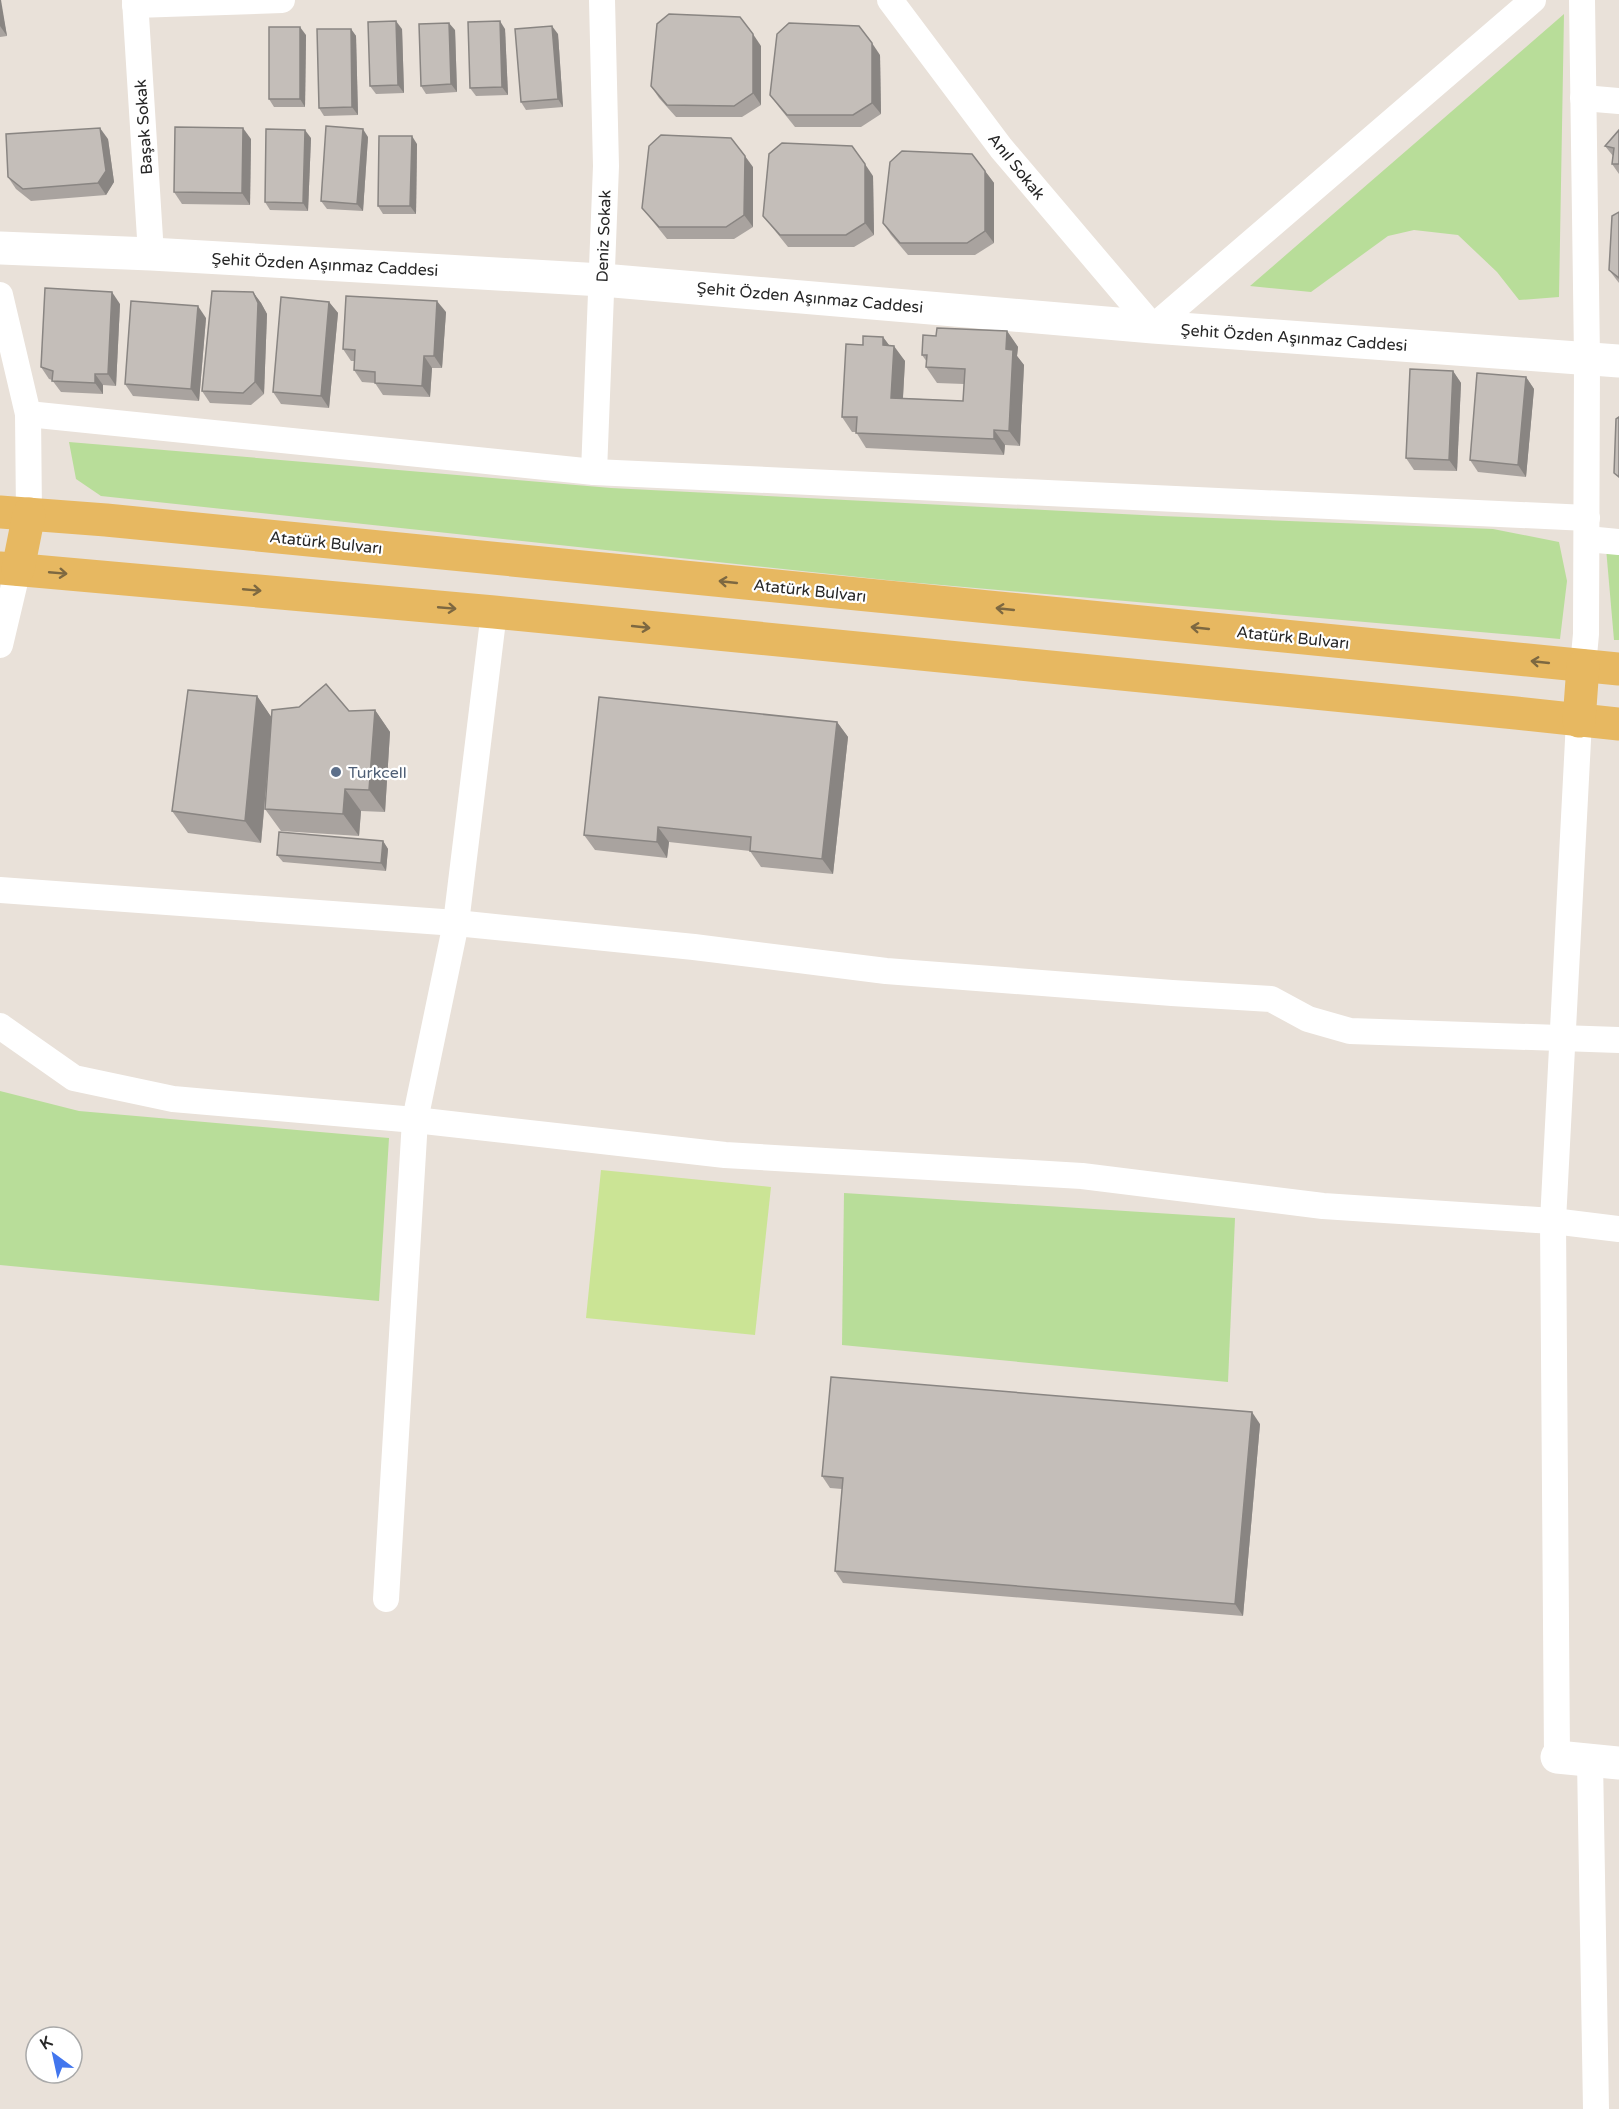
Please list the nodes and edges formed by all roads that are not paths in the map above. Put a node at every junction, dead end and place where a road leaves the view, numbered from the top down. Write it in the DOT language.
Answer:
graph roads {
  1 [pos="282,0"];
  2 [pos="602,0"];
  3 [pos="890,0"];
  4 [pos="1533,0"];
  5 [pos="1581,0"];
  6 [pos="135,2"];
  7 [pos="1583,98"];
  8 [pos="1619,101"];
  9 [pos="0,248"];
  10 [pos="151,254"];
  11 [pos="602,279"];
  12 [pos="0,295"];
  13 [pos="1153,327"];
  14 [pos="1587,358"];
  15 [pos="1619,361"];
  16 [pos="28,414"];
  17 [pos="594,472"];
  18 [pos="14,513"];
  19 [pos="1587,529"];
  20 [pos="1619,542"];
  21 [pos="9,568"];
  22 [pos="494,612"];
  23 [pos="0,645"];
  24 [pos="1583,666"];
  25 [pos="1619,669"];
  26 [pos="1579,721"];
  27 [pos="1619,724"];
  28 [pos="0,890"];
  29 [pos="456,923"];
  30 [pos="0,1026"];
  31 [pos="1561,1037"];
  32 [pos="1619,1040"];
  33 [pos="415,1120"];
  34 [pos="1553,1221"];
  35 [pos="1619,1229"];
  36 [pos="386,1599"];
  37 [pos="1557,1757"];
  38 [pos="1604,1761"];
  39 [pos="1596,2109"];
  1 -- 6 [label="street"];
  2 -- 11 [label="street, Deniz Sokak"];
  3 -- 13 [label="street, Anıl Sokak"];
  4 -- 13 [label="street"];
  5 -- 7 [label="street"];
  6 -- 10 [label="street, Başak Sokak"];
  7 -- 8 [label="street"];
  7 -- 14 [label="street"];
  9 -- 10 [label="street, Şehit Özden Aşınmaz Caddesi"];
  10 -- 11 [label="street, Şehit Özden Aşınmaz Caddesi"];
  11 -- 13 [label="street, Şehit Özden Aşınmaz Caddesi"];
  11 -- 17 [label="street, Deniz Sokak"];
  12 -- 16 [label="street"];
  13 -- 14 [label="street, Şehit Özden Aşınmaz Caddesi"];
  14 -- 15 [label="street, Şehit Özden Aşınmaz Caddesi"];
  14 -- 19 [label="street"];
  16 -- 17 [label="street"];
  16 -- 18 [label="street"];
  17 -- 19 [label="street"];
  18 -- 21 [label="main road"];
  24 -- 18 [label="main road, Atatürk Bulvarı, one-way"];
  19 -- 20 [label="street"];
  19 -- 24 [label="street"];
  21 -- 22 [label="main road, one-way"];
  21 -- 23 [label="street"];
  22 -- 26 [label="main road, one-way"];
  22 -- 29 [label="street"];
  24 -- 25 [label="main road, Atatürk Bulvarı"];
  24 -- 26 [label="main road"];
  26 -- 27 [label="main road"];
  26 -- 31 [label="street"];
  28 -- 29 [label="street"];
  29 -- 31 [label="street"];
  29 -- 33 [label="street"];
  30 -- 33 [label="street"];
  31 -- 32 [label="street"];
  31 -- 34 [label="street"];
  33 -- 34 [label="street"];
  33 -- 36 [label="street"];
  34 -- 35 [label="street"];
  34 -- 37 [label="street"];
  37 -- 38 [label="street"];
  38 -- 39 [label="street"];
}
